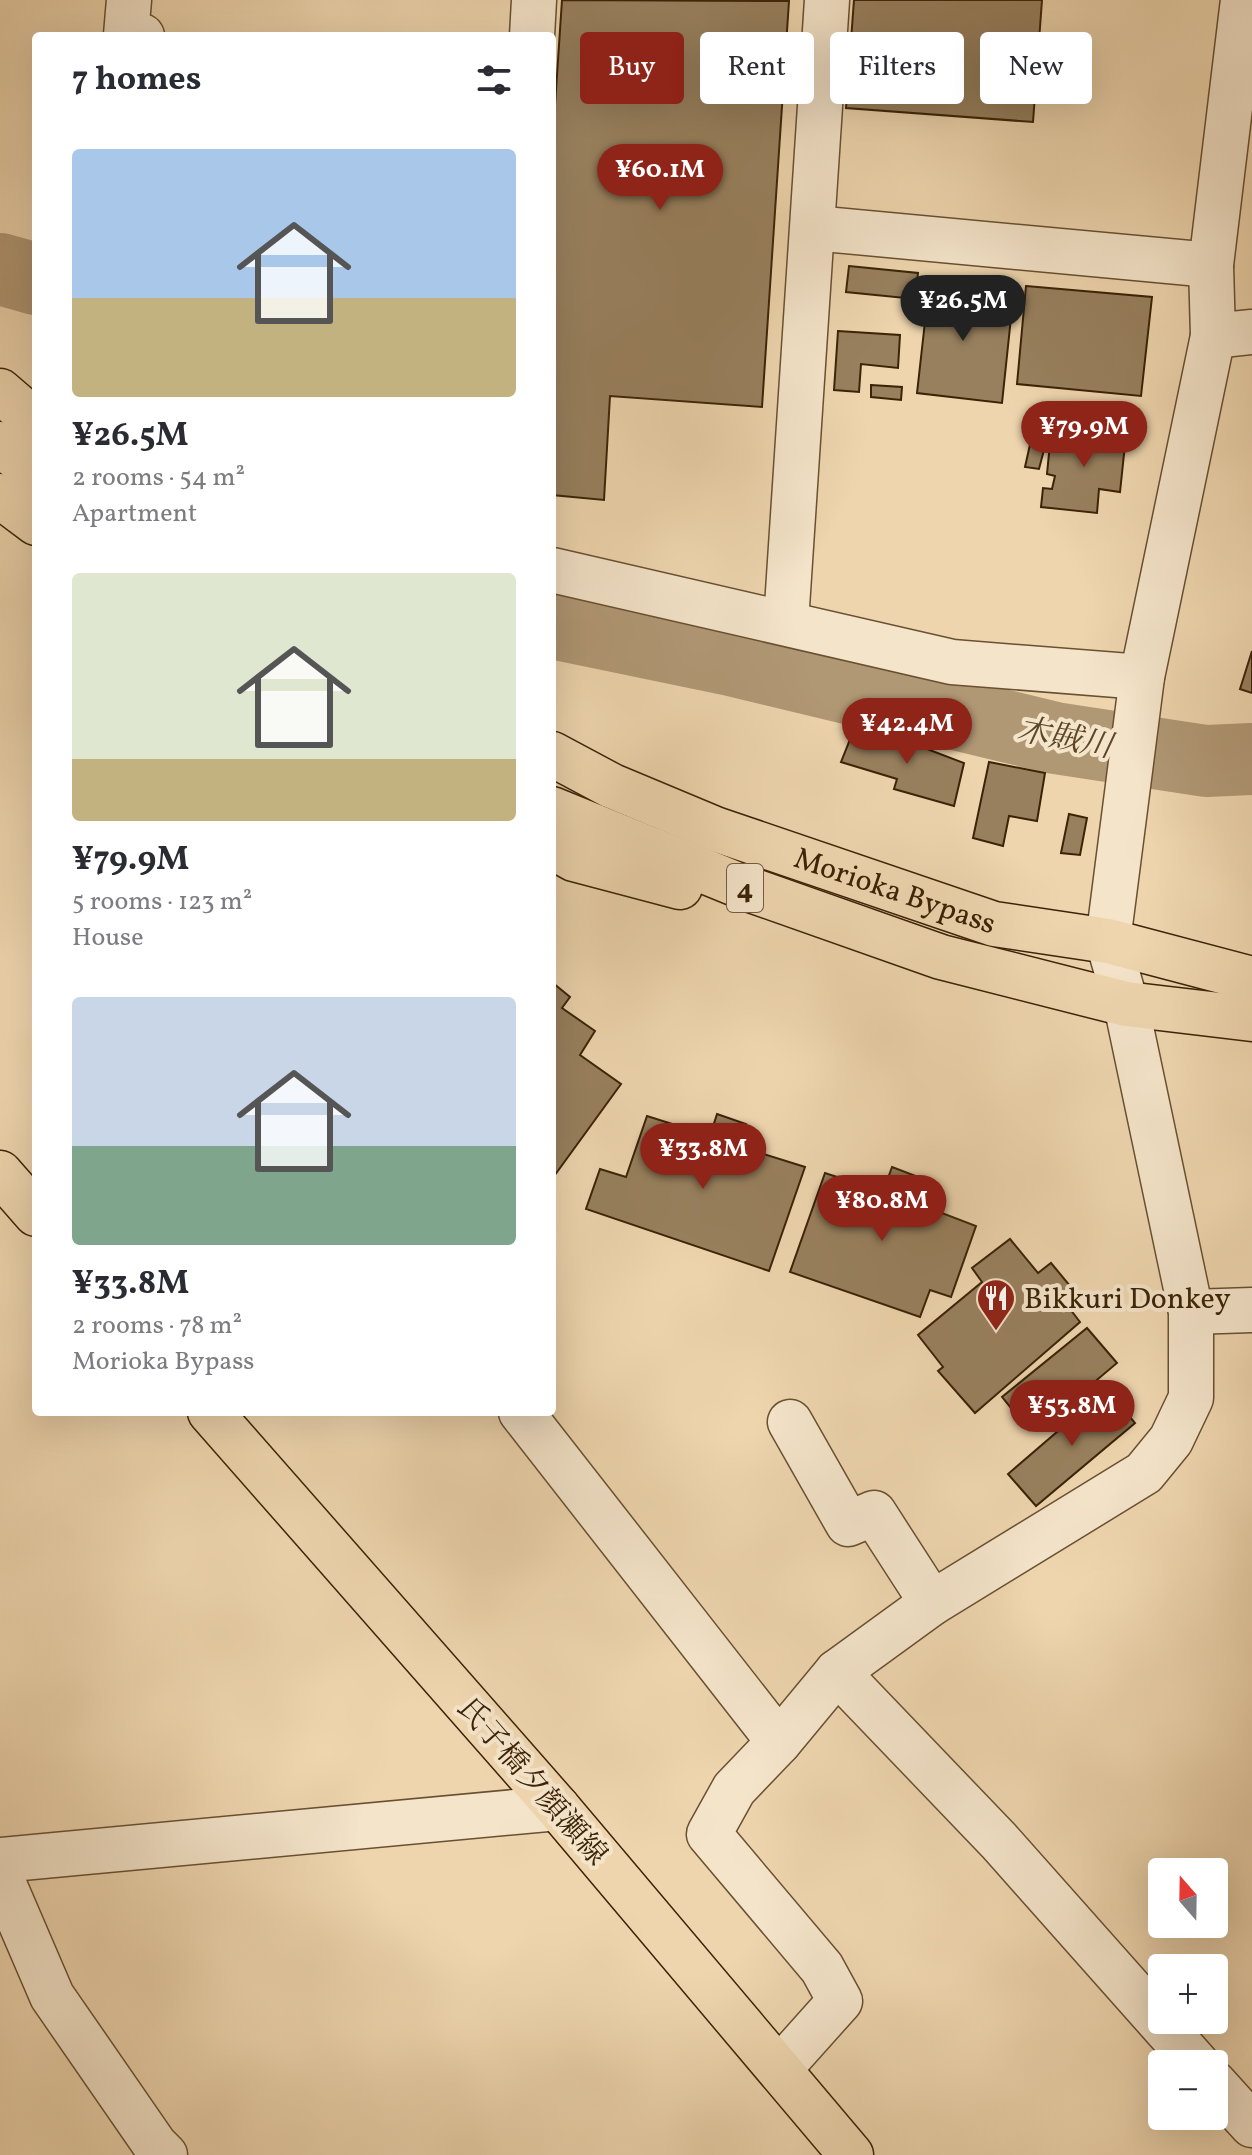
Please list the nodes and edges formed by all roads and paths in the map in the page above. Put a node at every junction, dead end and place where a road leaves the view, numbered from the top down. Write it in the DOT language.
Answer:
graph roads {
  1 [pos="129,0"];
  2 [pos="534,0"];
  3 [pos="827,0"];
  4 [pos="1243,0"];
  5 [pos="126,32"];
  6 [pos="532,32"];
  7 [pos="813,228"];
  8 [pos="1211,265"];
  9 [pos="1232,334"];
  10 [pos="0,391"];
  11 [pos="32,419"];
  12 [pos="0,444"];
  13 [pos="32,470"];
  14 [pos="0,496"];
  15 [pos="32,520"];
  16 [pos="556,571"];
  17 [pos="786,622"];
  18 [pos="1140,697"];
  19 [pos="556,756"];
  20 [pos="556,811"];
  21 [pos="556,849"];
  22 [pos="1108,941"];
  23 [pos="941,957"];
  24 [pos="1252,979"];
  25 [pos="1126,1004"];
  26 [pos="1252,1019"];
  27 [pos="0,1173"];
  28 [pos="32,1209"];
  29 [pos="1252,1310"];
  30 [pos="1191,1312"];
  31 [pos="214,1416"];
  32 [pos="524,1416"];
  33 [pos="790,1422"];
  34 [pos="932,1603"];
  35 [pos="837,1672"];
  36 [pos="779,1742"];
  37 [pos="558,1808"];
  38 [pos="0,1860"];
  39 [pos="0,1875"];
  40 [pos="1185,2050"];
  41 [pos="780,2068"];
  42 [pos="1228,2098"];
  43 [pos="1252,2125"];
  44 [pos="165,2155"];
  45 [pos="851,2155"];
  1 -- 5 [label="street"];
  2 -- 6 [label="street"];
  3 -- 7 [label="street"];
  4 -- 8 [label="street"];
  7 -- 8 [label="street"];
  7 -- 17 [label="street"];
  8 -- 9 [label="street"];
  9 -- 18 [label="street"];
  10 -- 11 [label="main road"];
  12 -- 13 [label="main road"];
  14 -- 15 [label="main road"];
  16 -- 17 [label="street"];
  17 -- 18 [label="street"];
  18 -- 22 [label="street"];
  19 -- 22 [label="main road, Morioka Bypass / 4"];
  20 -- 23 [label="main road, Morioka Bypass / 4"];
  21 -- 23 [label="main road"];
  22 -- 24 [label="main road, Morioka Bypass / 4"];
  22 -- 25 [label="street"];
  23 -- 25 [label="main road, Morioka Bypass / 4"];
  25 -- 26 [label="main road, Morioka Bypass / 4"];
  25 -- 30 [label="street"];
  27 -- 28 [label="main road"];
  29 -- 30 [label="street"];
  30 -- 34 [label="street"];
  31 -- 37 [label="main road, 氏子橋夕顔瀬線"];
  32 -- 36 [label="street"];
  33 -- 34 [label="street"];
  34 -- 35 [label="street"];
  35 -- 36 [label="street"];
  35 -- 40 [label="street"];
  36 -- 41 [label="street"];
  37 -- 38 [label="street"];
  37 -- 41 [label="main road, 氏子橋夕顔瀬線"];
  39 -- 44 [label="street"];
  41 -- 45 [label="main road, 氏子橋夕顔瀬線"];
  42 -- 43 [label="street"];
}
